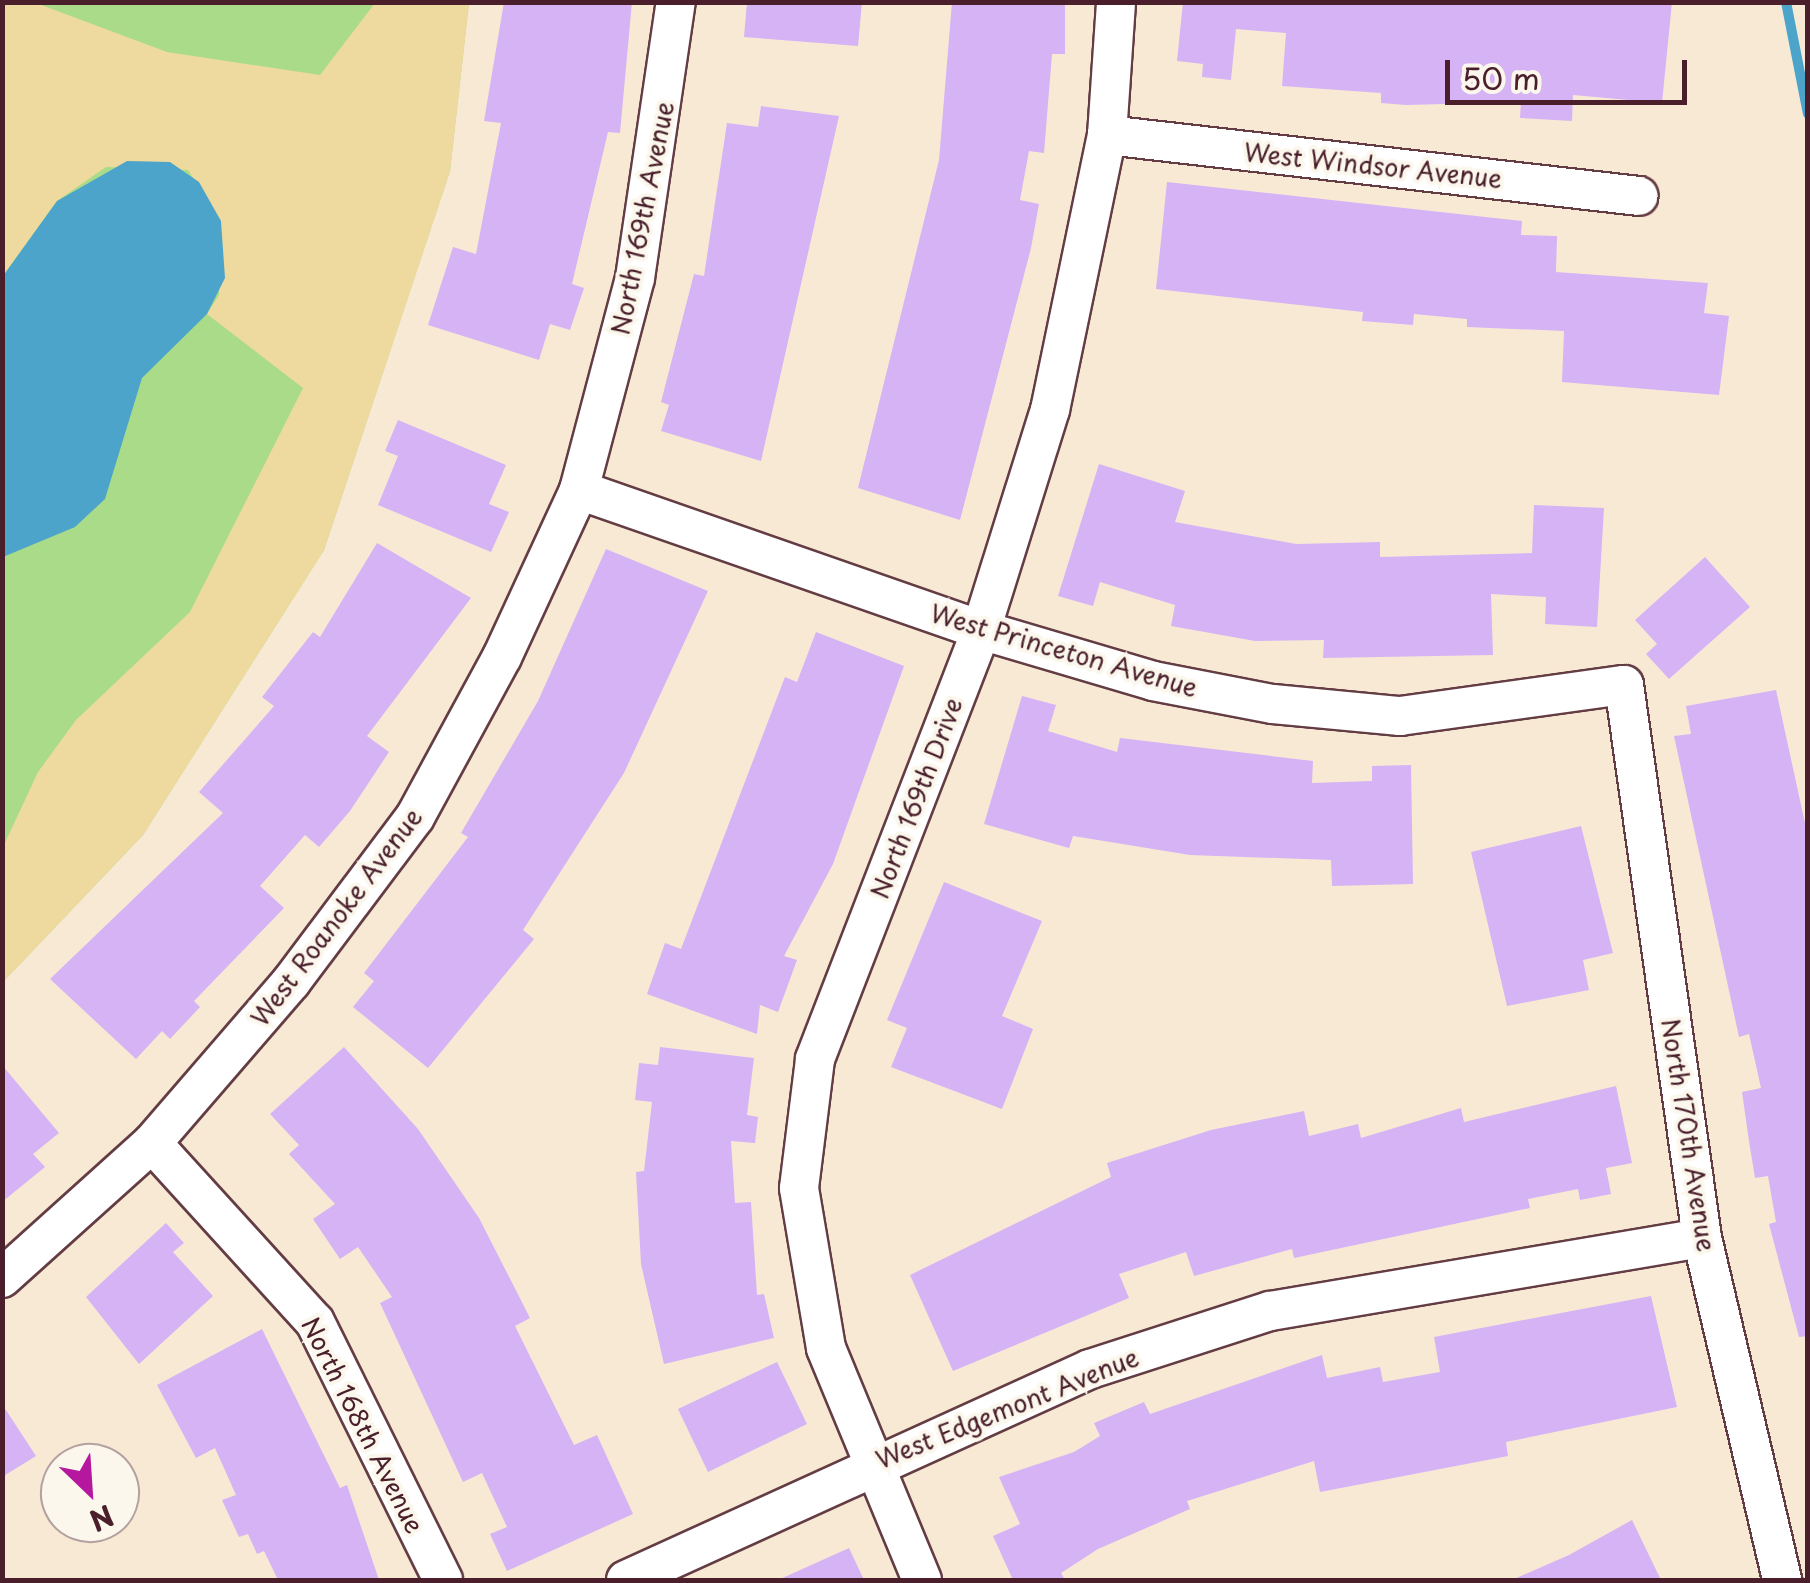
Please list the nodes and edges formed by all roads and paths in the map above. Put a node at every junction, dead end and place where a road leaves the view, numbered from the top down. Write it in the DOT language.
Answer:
graph roads {
  1 [pos="676,2"];
  2 [pos="1116,2"];
  3 [pos="1107,135"];
  4 [pos="1639,196"];
  5 [pos="579,490"];
  6 [pos="981,630"];
  7 [pos="1624,685"];
  8 [pos="152,1143"];
  9 [pos="1702,1238"];
  10 [pos="2,1278"];
  11 [pos="870,1465"];
  12 [pos="443,1580"];
  13 [pos="626,1580"];
  14 [pos="922,1580"];
  15 [pos="1782,1580"];
  1 -- 5 [label="street, North 169th Avenue"];
  2 -- 3 [label="street, North 169th Drive"];
  3 -- 4 [label="street, West Windsor Avenue"];
  3 -- 6 [label="street, North 169th Drive"];
  5 -- 6 [label="street, West Princeton Avenue"];
  5 -- 8 [label="street, West Roanoke Avenue"];
  6 -- 7 [label="street, West Princeton Avenue"];
  6 -- 11 [label="street, North 169th Drive"];
  7 -- 9 [label="street, North 170th Avenue"];
  8 -- 10 [label="street, West Roanoke Avenue"];
  8 -- 12 [label="street, North 168th Avenue"];
  9 -- 11 [label="street, West Edgemont Avenue"];
  9 -- 15 [label="street, North 170th Avenue"];
  11 -- 13 [label="street, West Edgemont Avenue"];
  11 -- 14 [label="street, North 169th Drive"];
}
